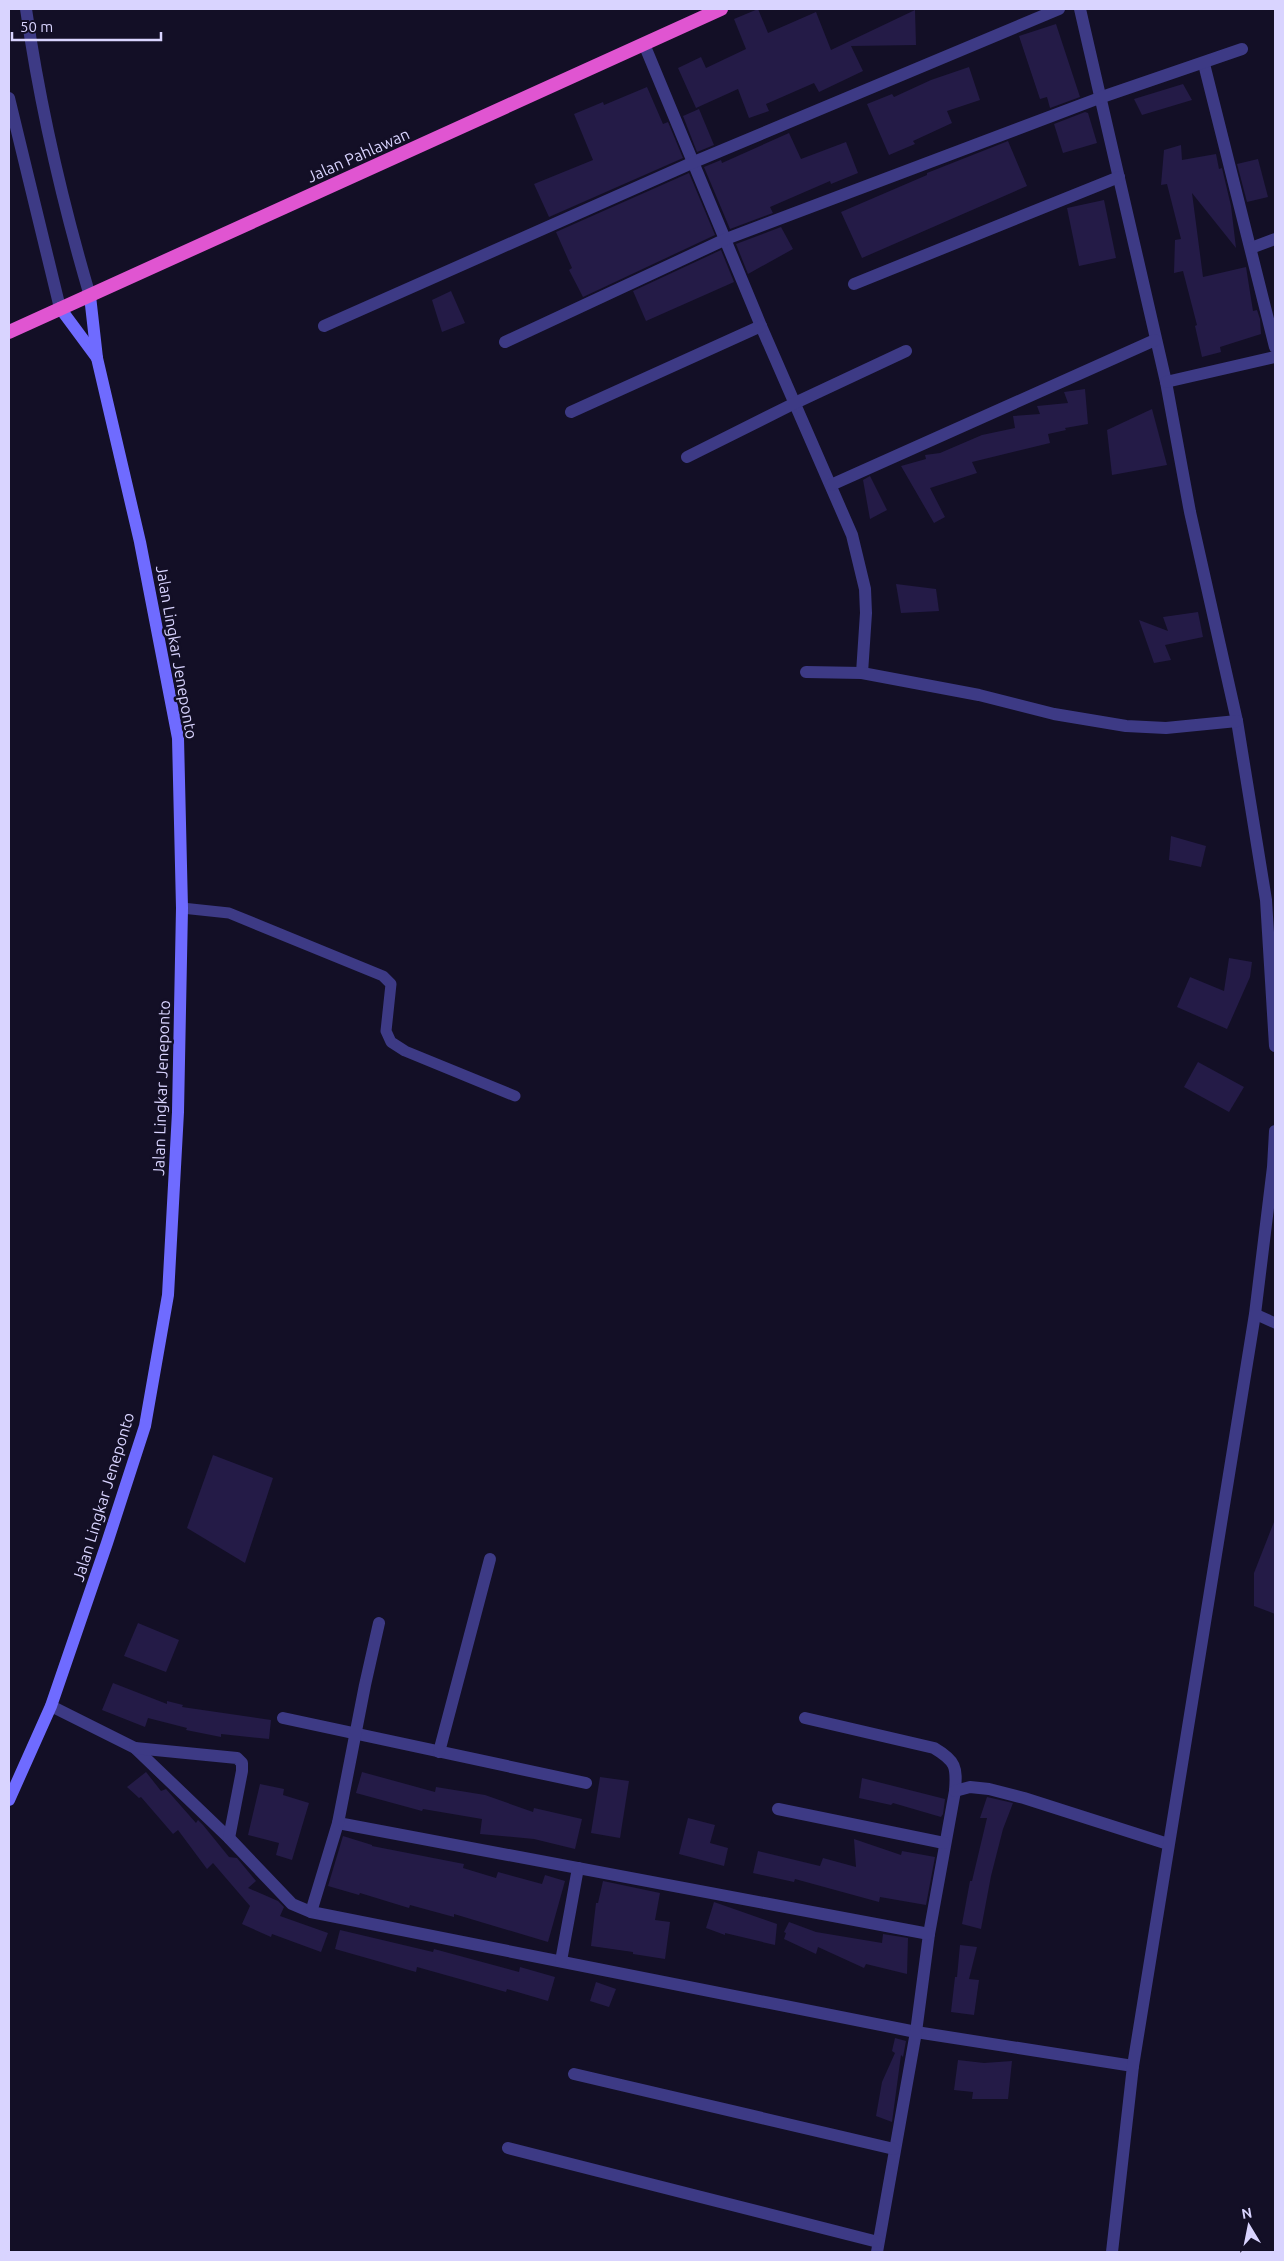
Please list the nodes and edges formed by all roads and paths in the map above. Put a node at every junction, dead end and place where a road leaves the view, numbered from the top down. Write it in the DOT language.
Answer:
graph roads {
  1 [pos="26,9"];
  2 [pos="721,9"];
  3 [pos="1059,9"];
  4 [pos="1080,9"];
  5 [pos="644,44"];
  6 [pos="1242,49"];
  7 [pos="1204,64"];
  8 [pos="1102,96"];
  9 [pos="9,98"];
  10 [pos="694,162"];
  11 [pos="1119,177"];
  12 [pos="726,239"];
  13 [pos="1275,239"];
  14 [pos="1251,248"];
  15 [pos="854,284"];
  16 [pos="90,296"];
  17 [pos="60,308"];
  18 [pos="324,326"];
  19 [pos="761,326"];
  20 [pos="9,332"];
  21 [pos="1155,340"];
  22 [pos="505,342"];
  23 [pos="1275,347"];
  24 [pos="906,351"];
  25 [pos="1275,357"];
  26 [pos="97,358"];
  27 [pos="1166,382"];
  28 [pos="795,403"];
  29 [pos="571,412"];
  30 [pos="687,457"];
  31 [pos="831,485"];
  32 [pos="806,672"];
  33 [pos="862,673"];
  34 [pos="1237,721"];
  35 [pos="1271,900"];
  36 [pos="182,908"];
  37 [pos="1275,1046"];
  38 [pos="515,1096"];
  39 [pos="1275,1131"];
  40 [pos="1255,1314"];
  41 [pos="1275,1322"];
  42 [pos="490,1559"];
  43 [pos="379,1623"];
  44 [pos="51,1706"];
  45 [pos="283,1718"];
  46 [pos="805,1718"];
  47 [pos="355,1734"];
  48 [pos="135,1748"];
  49 [pos="439,1752"];
  50 [pos="586,1784"];
  51 [pos="955,1791"];
  52 [pos="9,1800"];
  53 [pos="778,1810"];
  54 [pos="338,1823"];
  55 [pos="229,1838"];
  56 [pos="944,1843"];
  57 [pos="1168,1844"];
  58 [pos="578,1868"];
  59 [pos="311,1912"];
  60 [pos="929,1934"];
  61 [pos="561,1961"];
  62 [pos="916,2032"];
  63 [pos="1133,2066"];
  64 [pos="574,2074"];
  65 [pos="508,2148"];
  66 [pos="894,2149"];
  67 [pos="878,2247"];
  68 [pos="1112,2252"];
  1 -- 16 [label="street"];
  2 -- 5 [label="highway, Jalan Pahlawan"];
  3 -- 10 [label="street"];
  4 -- 8 [label="street"];
  5 -- 10 [label="street"];
  5 -- 16 [label="highway, Jalan Pahlawan"];
  6 -- 7 [label="street"];
  7 -- 8 [label="street"];
  7 -- 14 [label="street"];
  8 -- 11 [label="street"];
  8 -- 12 [label="street"];
  9 -- 17 [label="street"];
  10 -- 12 [label="street"];
  10 -- 18 [label="street"];
  11 -- 15 [label="street"];
  11 -- 21 [label="street"];
  12 -- 19 [label="street"];
  12 -- 22 [label="street"];
  13 -- 14 [label="street"];
  14 -- 23 [label="street"];
  16 -- 17 [label="highway, Jalan Pahlawan"];
  16 -- 26 [label="main road, Jalan Lingkar Jeneponto"];
  17 -- 20 [label="highway, Jalan Pahlawan"];
  17 -- 26 [label="main road, Jalan Lingkar Jeneponto"];
  19 -- 28 [label="street"];
  19 -- 29 [label="street"];
  21 -- 27 [label="street"];
  21 -- 31 [label="street"];
  24 -- 28 [label="street"];
  25 -- 27 [label="street"];
  26 -- 36 [label="main road, Jalan Lingkar Jeneponto"];
  27 -- 34 [label="street"];
  28 -- 30 [label="street"];
  28 -- 31 [label="street"];
  31 -- 33 [label="street"];
  32 -- 33 [label="street"];
  33 -- 34 [label="street"];
  34 -- 35 [label="street"];
  35 -- 37 [label="street"];
  36 -- 38 [label="lane"];
  36 -- 44 [label="main road, Jalan Lingkar Jeneponto"];
  39 -- 40 [label="street"];
  40 -- 41 [label="lane"];
  40 -- 57 [label="street"];
  42 -- 49 [label="street"];
  43 -- 47 [label="street"];
  44 -- 48 [label="street"];
  44 -- 52 [label="main road, Jalan Lingkar Jeneponto"];
  45 -- 47 [label="street"];
  46 -- 51 [label="street"];
  47 -- 49 [label="street"];
  47 -- 54 [label="street"];
  48 -- 55 [label="street"];
  48 -- 55 [label="street"];
  49 -- 50 [label="street"];
  51 -- 56 [label="street"];
  51 -- 57 [label="street"];
  53 -- 56 [label="street"];
  54 -- 58 [label="street"];
  54 -- 59 [label="street"];
  55 -- 59 [label="street"];
  56 -- 60 [label="street"];
  57 -- 63 [label="street"];
  58 -- 60 [label="street"];
  58 -- 61 [label="street"];
  59 -- 61 [label="street"];
  60 -- 62 [label="street"];
  61 -- 62 [label="street"];
  62 -- 63 [label="street"];
  62 -- 66 [label="street"];
  63 -- 68 [label="street"];
  64 -- 66 [label="street"];
  65 -- 67 [label="street"];
  66 -- 67 [label="street"];
}
